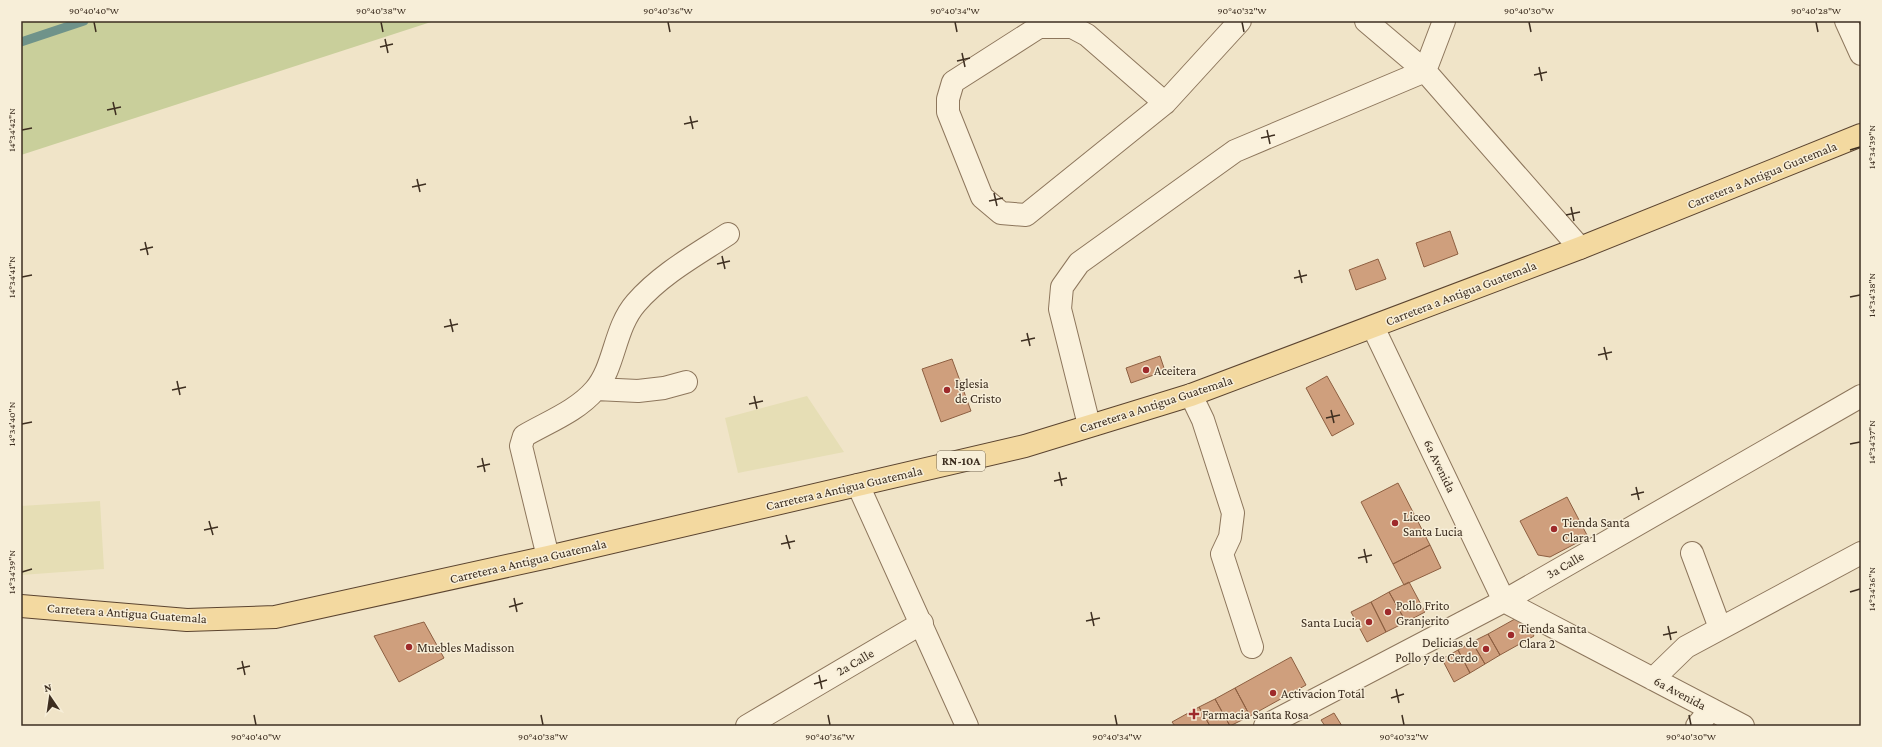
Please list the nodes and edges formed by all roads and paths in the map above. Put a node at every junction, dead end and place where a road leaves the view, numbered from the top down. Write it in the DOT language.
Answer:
graph roads {
  1 [pos="1240,21"];
  2 [pos="1366,21"];
  3 [pos="1444,21"];
  4 [pos="1846,21"];
  5 [pos="1861,54"];
  6 [pos="1425,71"];
  7 [pos="1165,103"];
  8 [pos="1861,136"];
  9 [pos="728,234"];
  10 [pos="1580,248"];
  11 [pos="1373,327"];
  12 [pos="686,382"];
  13 [pos="596,389"];
  14 [pos="1191,395"];
  15 [pos="1861,396"];
  16 [pos="1089,425"];
  17 [pos="858,485"];
  18 [pos="1692,553"];
  19 [pos="1861,553"];
  20 [pos="548,557"];
  21 [pos="1504,601"];
  22 [pos="21,606"];
  23 [pos="922,623"];
  24 [pos="1720,628"];
  25 [pos="1252,647"];
  26 [pos="1653,679"];
  27 [pos="1704,718"];
  28 [pos="747,726"];
  29 [pos="967,726"];
  30 [pos="1265,726"];
  31 [pos="1743,726"];
  1 -- 7 [label="street"];
  2 -- 6 [label="street"];
  3 -- 6 [label="street"];
  4 -- 5 [label="street"];
  6 -- 10 [label="street"];
  6 -- 16 [label="street"];
  7 -- 7 [label="street"];
  8 -- 10 [label="main road, Carretera a Antigua Guatemala / RN-10A"];
  9 -- 13 [label="street"];
  10 -- 11 [label="main road, Carretera a Antigua Guatemala / RN-10A"];
  11 -- 14 [label="main road, Carretera a Antigua Guatemala / RN-10A"];
  11 -- 21 [label="street, 6a Avenida"];
  12 -- 13 [label="street"];
  13 -- 20 [label="street"];
  14 -- 16 [label="main road, Carretera a Antigua Guatemala / RN-10A"];
  14 -- 25 [label="street"];
  15 -- 21 [label="street, 3a Calle"];
  16 -- 17 [label="main road, Carretera a Antigua Guatemala / RN-10A"];
  17 -- 20 [label="main road, Carretera a Antigua Guatemala / RN-10A"];
  17 -- 23 [label="street"];
  18 -- 24 [label="street"];
  19 -- 24 [label="street"];
  20 -- 22 [label="main road, Carretera a Antigua Guatemala / RN-10A"];
  21 -- 26 [label="street, 6a Avenida"];
  21 -- 30 [label="street, 3a Calle"];
  23 -- 28 [label="street, 2a Calle"];
  23 -- 29 [label="street"];
  24 -- 26 [label="street"];
  26 -- 27 [label="street, 6a Avenida"];
  27 -- 31 [label="street, 6a Avenida"];
}
